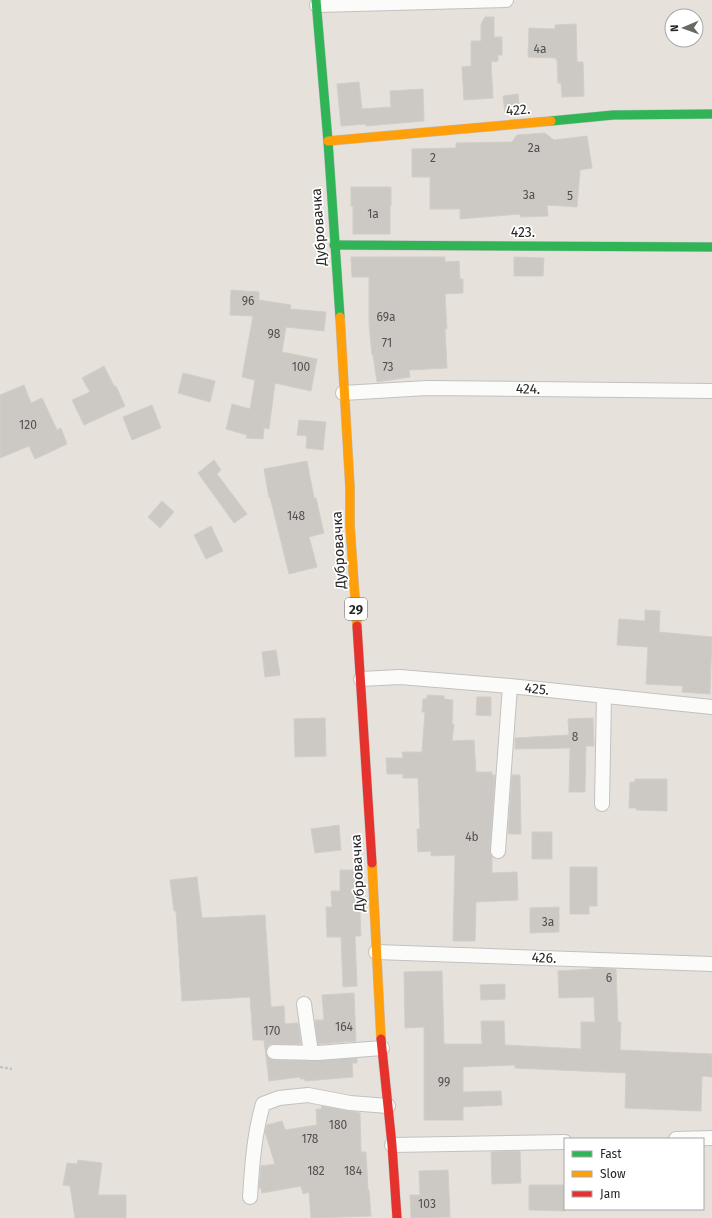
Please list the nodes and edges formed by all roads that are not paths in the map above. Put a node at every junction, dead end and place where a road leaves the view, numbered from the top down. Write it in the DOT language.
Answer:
graph roads {
  1 [pos="506,0"];
  2 [pos="316,3"];
  3 [pos="712,114"];
  4 [pos="328,142"];
  5 [pos="334,245"];
  6 [pos="712,247"];
  7 [pos="712,391"];
  8 [pos="343,393"];
  9 [pos="361,679"];
  10 [pos="510,686"];
  11 [pos="604,696"];
  12 [pos="712,707"];
  13 [pos="602,804"];
  14 [pos="498,851"];
  15 [pos="376,952"];
  16 [pos="712,964"];
  17 [pos="304,1004"];
  18 [pos="382,1048"];
  19 [pos="274,1052"];
  20 [pos="311,1053"];
  21 [pos="388,1106"];
  22 [pos="564,1142"];
  23 [pos="392,1145"];
  24 [pos="250,1197"];
  25 [pos="397,1218"];
  1 -- 2 [label="street"];
  2 -- 4 [label="main road, Дубровачка / 29"];
  3 -- 4 [label="main road, 422."];
  4 -- 5 [label="main road, Дубровачка / 29"];
  5 -- 6 [label="main road, 423."];
  5 -- 8 [label="main road, Дубровачка / 29"];
  7 -- 8 [label="street, 424."];
  8 -- 9 [label="main road, Дубровачка / 29"];
  9 -- 10 [label="street, 425."];
  9 -- 15 [label="main road, Дубровачка / 29"];
  10 -- 11 [label="street, 425."];
  10 -- 14 [label="street"];
  11 -- 12 [label="street, 425."];
  11 -- 13 [label="street"];
  15 -- 16 [label="street, 426."];
  15 -- 18 [label="main road, Дубровачка / 29"];
  17 -- 20 [label="street"];
  18 -- 20 [label="street"];
  18 -- 21 [label="main road, Дубровачка / 29"];
  19 -- 20 [label="street"];
  21 -- 23 [label="main road, Дубровачка / 29"];
  21 -- 24 [label="street"];
  22 -- 23 [label="street"];
  23 -- 25 [label="main road, Дубровачка / 29"];
}
